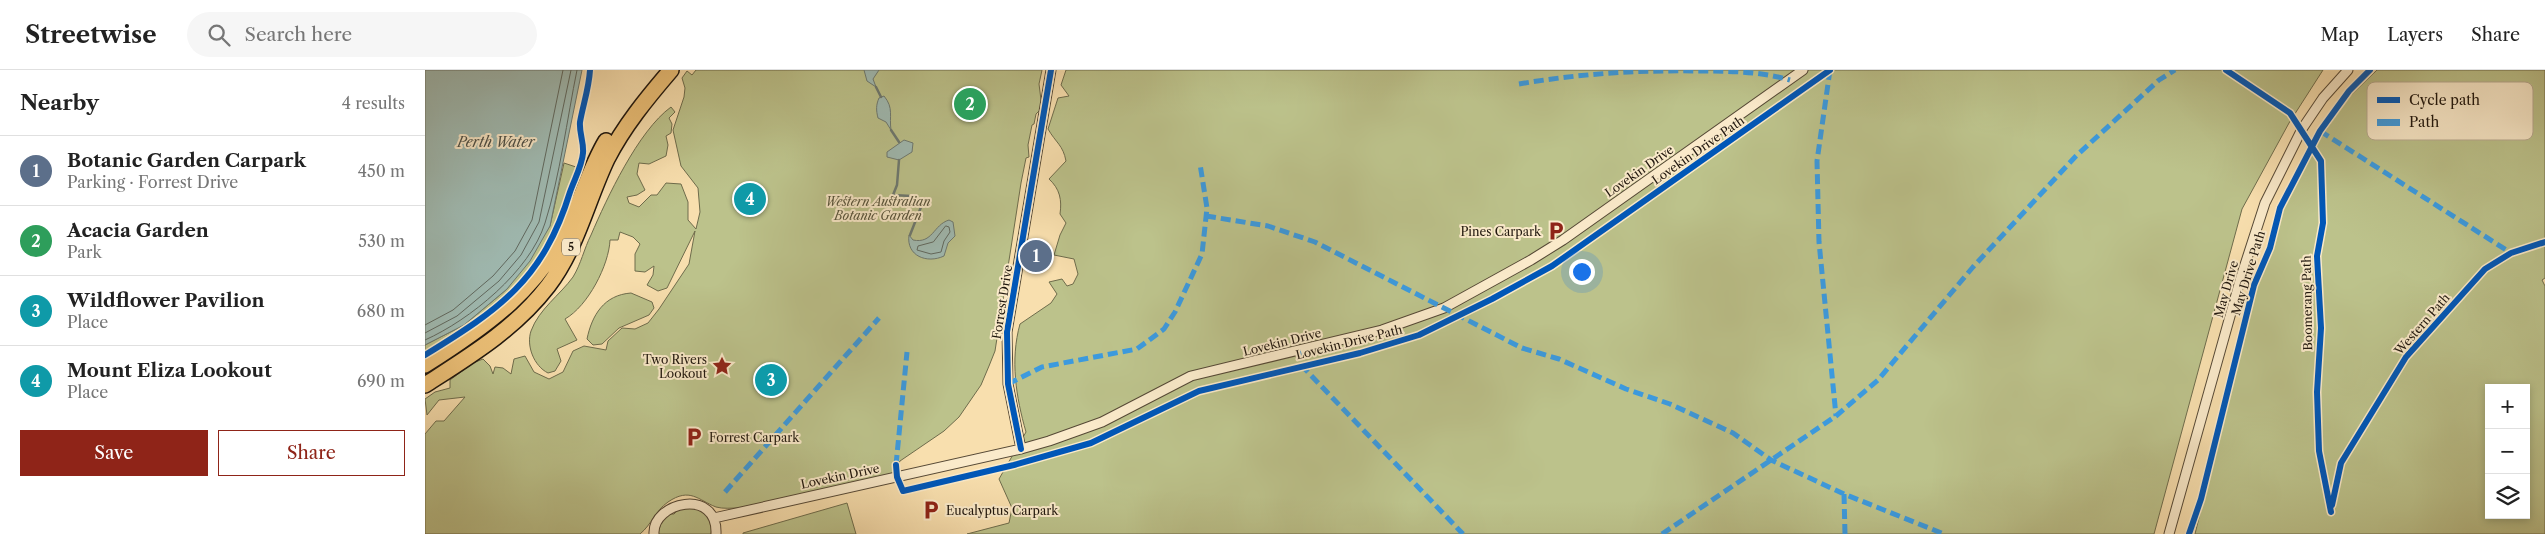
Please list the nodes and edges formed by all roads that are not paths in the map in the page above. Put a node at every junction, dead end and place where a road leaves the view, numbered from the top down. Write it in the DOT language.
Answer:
graph roads {
  1 [pos="657,70"];
  2 [pos="671,70"];
  3 [pos="1051,70"];
  4 [pos="1803,70"];
  5 [pos="2348,70"];
  6 [pos="425,365"];
  7 [pos="425,385"];
  8 [pos="1021,449"];
  9 [pos="714,518"];
  10 [pos="654,534"];
  11 [pos="716,534"];
  12 [pos="2169,534"];
  1 -- 6 [label="highway, 5"];
  2 -- 7 [label="highway, 5"];
  3 -- 8 [label="street, Forrest Drive"];
  4 -- 8 [label="street, Lovekin Drive"];
  5 -- 12 [label="street, May Drive"];
  8 -- 9 [label="street, Lovekin Drive"];
  9 -- 10 [label="street"];
  9 -- 11 [label="street"];
}
